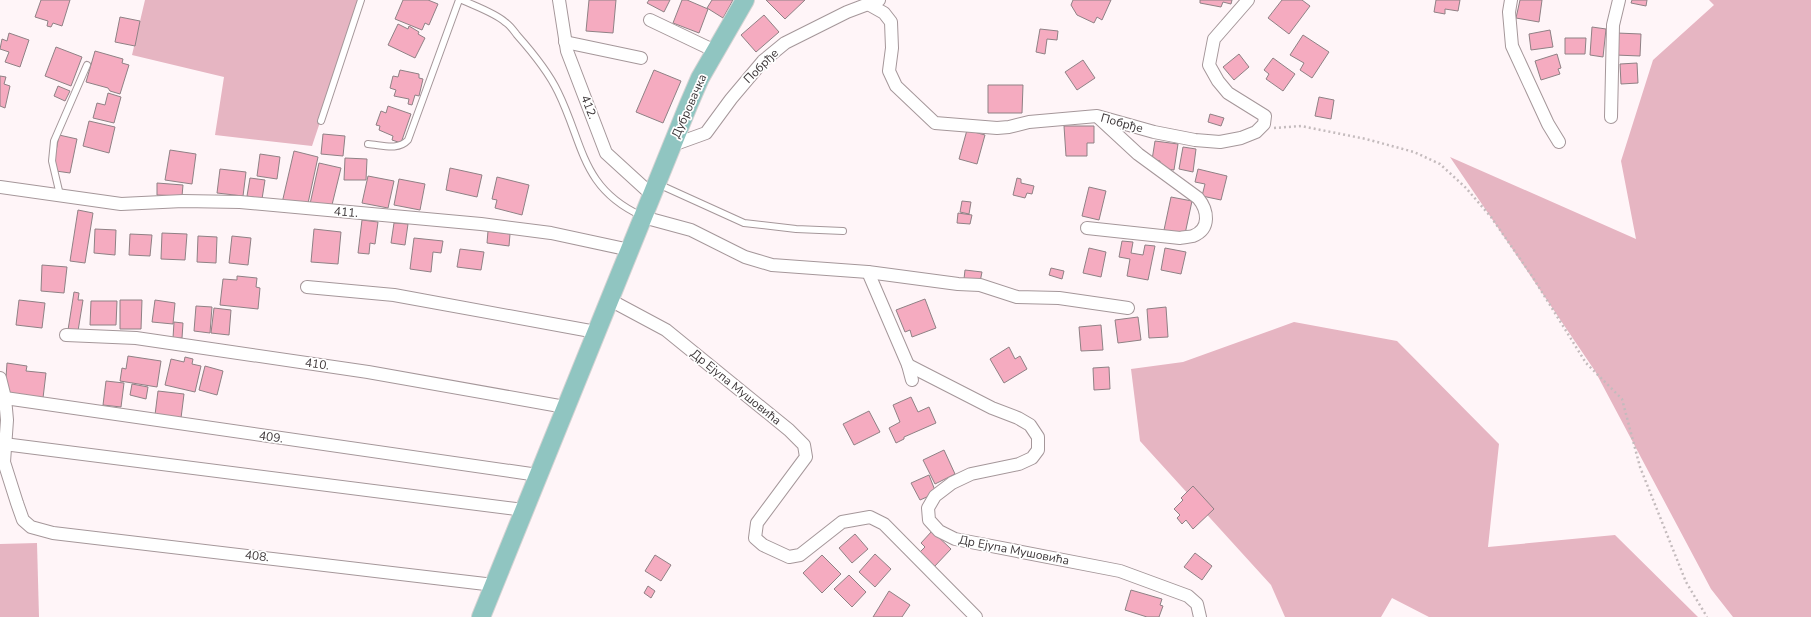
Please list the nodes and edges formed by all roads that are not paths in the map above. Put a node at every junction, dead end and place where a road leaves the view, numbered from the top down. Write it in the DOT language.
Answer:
graph roads {
  1 [pos="361,0"];
  2 [pos="461,0"];
  3 [pos="559,0"];
  4 [pos="745,0"];
  5 [pos="1248,0"];
  6 [pos="1511,0"];
  7 [pos="1616,1"];
  8 [pos="873,2"];
  9 [pos="650,20"];
  10 [pos="565,42"];
  11 [pos="715,51"];
  12 [pos="641,58"];
  13 [pos="87,65"];
  14 [pos="1097,116"];
  15 [pos="1611,118"];
  16 [pos="321,121"];
  17 [pos="1559,142"];
  18 [pos="368,144"];
  19 [pos="670,146"];
  20 [pos="0,187"];
  21 [pos="654,189"];
  22 [pos="60,195"];
  23 [pos="643,217"];
  24 [pos="1087,228"];
  25 [pos="843,231"];
  26 [pos="630,250"];
  27 [pos="868,272"];
  28 [pos="307,287"];
  29 [pos="610,300"];
  30 [pos="1128,308"];
  31 [pos="596,332"];
  32 [pos="66,335"];
  33 [pos="908,365"];
  34 [pos="0,378"];
  35 [pos="912,380"];
  36 [pos="5,398"];
  37 [pos="565,407"];
  38 [pos="4,444"];
  39 [pos="538,475"];
  40 [pos="524,510"];
  41 [pos="494,584"];
  42 [pos="481,617"];
  43 [pos="976,617"];
  44 [pos="1200,617"];
  1 -- 16 [label="lane"];
  2 -- 18 [label="lane"];
  2 -- 23 [label="lane"];
  3 -- 10 [label="street, 412."];
  4 -- 11 [label="main road, Дубровачка"];
  5 -- 14 [label="street, Побрђе"];
  6 -- 17 [label="street"];
  7 -- 15 [label="street"];
  8 -- 14 [label="street, Побрђе"];
  8 -- 19 [label="street, Побрђе"];
  9 -- 11 [label="street"];
  10 -- 12 [label="street"];
  10 -- 21 [label="street, 412."];
  11 -- 19 [label="main road, Дубровачка"];
  13 -- 22 [label="lane"];
  14 -- 24 [label="street"];
  19 -- 21 [label="main road, Дубровачка"];
  20 -- 22 [label="street, 411."];
  21 -- 23 [label="main road, Дубровачка"];
  21 -- 25 [label="lane"];
  22 -- 26 [label="street, 411."];
  23 -- 26 [label="main road"];
  23 -- 27 [label="street"];
  26 -- 29 [label="main road"];
  27 -- 30 [label="street"];
  27 -- 33 [label="street"];
  28 -- 31 [label="street"];
  29 -- 31 [label="main road"];
  29 -- 43 [label="street, Др Ејупа Мушовића"];
  31 -- 37 [label="main road"];
  32 -- 37 [label="street, 410."];
  33 -- 35 [label="street"];
  33 -- 44 [label="street, Др Ејупа Мушовића"];
  34 -- 36 [label="street"];
  36 -- 38 [label="street"];
  36 -- 39 [label="street, 409."];
  37 -- 39 [label="main road"];
  38 -- 40 [label="street"];
  38 -- 41 [label="street, 408."];
  39 -- 40 [label="main road"];
  40 -- 41 [label="main road"];
  41 -- 42 [label="main road"];
}
